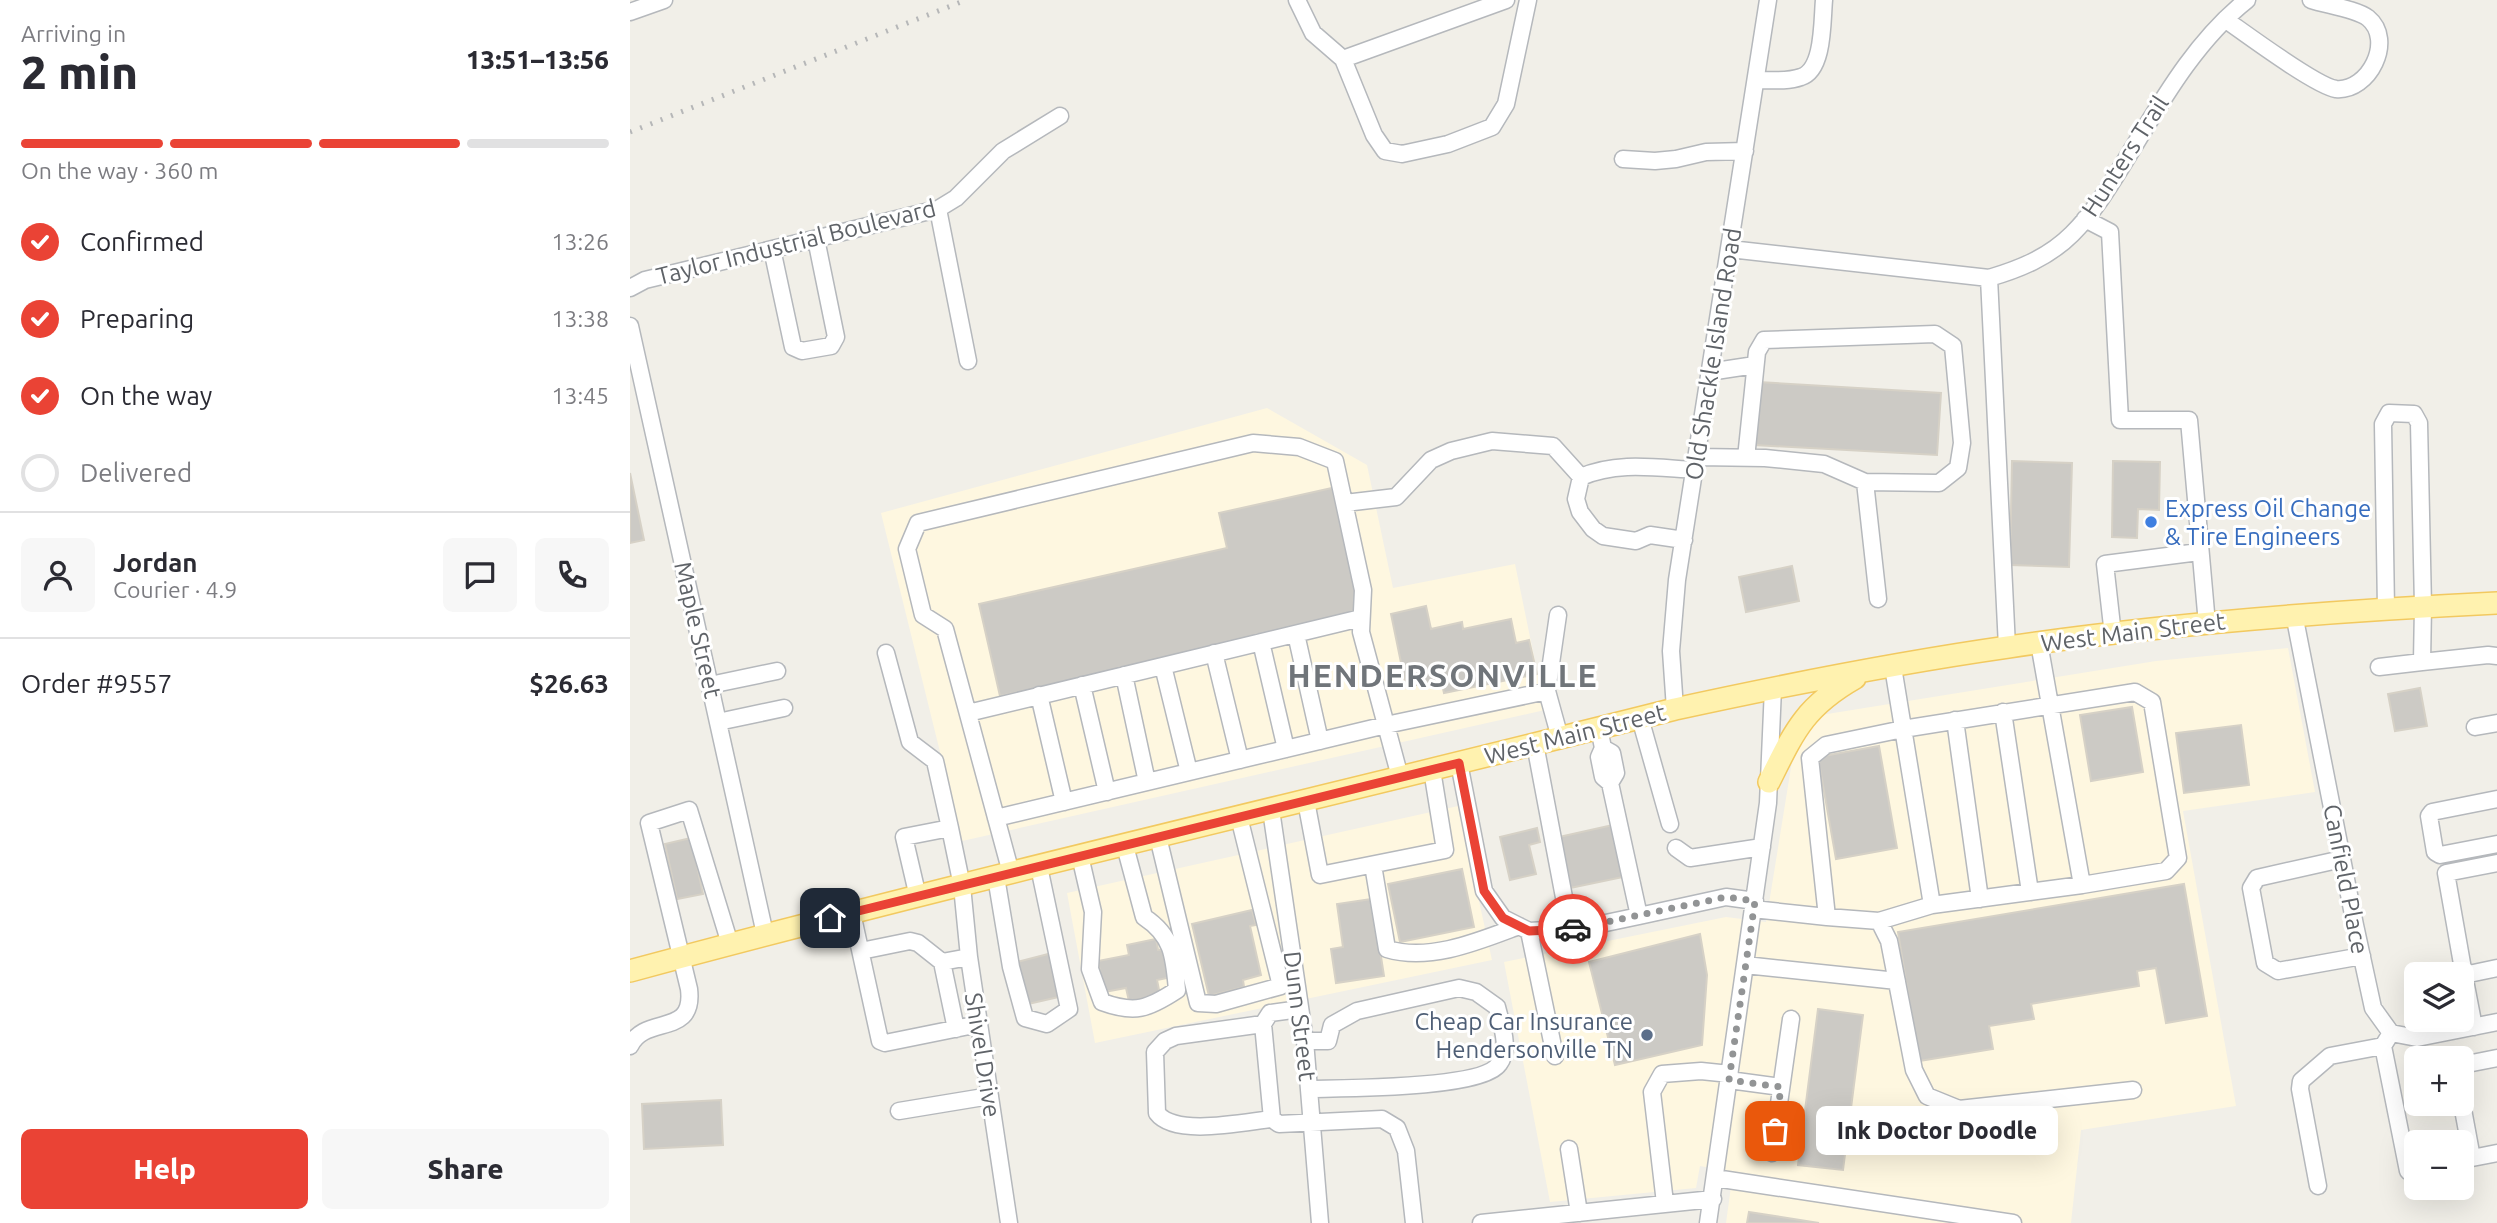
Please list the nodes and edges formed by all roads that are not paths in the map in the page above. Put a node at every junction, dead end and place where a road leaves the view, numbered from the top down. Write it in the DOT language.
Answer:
graph roads {
  1 [pos="664,0"];
  2 [pos="1297,0"];
  3 [pos="1506,0"];
  4 [pos="1528,0"];
  5 [pos="1768,0"];
  6 [pos="1824,0"];
  7 [pos="2247,0"];
  8 [pos="2311,0"];
  9 [pos="630,12"];
  10 [pos="2226,20"];
  11 [pos="1343,59"];
  12 [pos="1756,80"];
  13 [pos="1060,116"];
  14 [pos="1745,151"];
  15 [pos="1623,159"];
  16 [pos="938,209"];
  17 [pos="2085,219"];
  18 [pos="816,239"];
  19 [pos="772,249"];
  20 [pos="1730,249"];
  21 [pos="1989,278"];
  22 [pos="630,288"];
  23 [pos="630,326"];
  24 [pos="968,361"];
  25 [pos="1755,365"];
  26 [pos="1709,372"];
  27 [pos="1746,458"];
  28 [pos="1696,463"];
  29 [pos="1581,477"];
  30 [pos="1865,482"];
  31 [pos="1345,503"];
  32 [pos="1684,540"];
  33 [pos="2199,552"];
  34 [pos="1878,599"];
  35 [pos="2497,603"];
  36 [pos="2423,607"];
  37 [pos="2386,609"];
  38 [pos="2294,614"];
  39 [pos="1558,615"];
  40 [pos="1362,618"];
  41 [pos="2207,624"];
  42 [pos="1296,634"];
  43 [pos="2113,635"];
  44 [pos="1261,642"];
  45 [pos="2039,643"];
  46 [pos="2007,647"];
  47 [pos="886,653"];
  48 [pos="1214,653"];
  49 [pos="2497,656"];
  50 [pos="2422,662"];
  51 [pos="1163,666"];
  52 [pos="1892,667"];
  53 [pos="2379,667"];
  54 [pos="777,671"];
  55 [pos="1867,671"];
  56 [pos="1124,675"];
  57 [pos="710,685"];
  58 [pos="1082,685"];
  59 [pos="1773,688"];
  60 [pos="1547,691"];
  61 [pos="1040,695"];
  62 [pos="2050,705"];
  63 [pos="784,708"];
  64 [pos="1675,709"];
  65 [pos="2003,712"];
  66 [pos="968,713"];
  67 [pos="1640,718"];
  68 [pos="1955,720"];
  69 [pos="718,722"];
  70 [pos="2497,723"];
  71 [pos="1386,725"];
  72 [pos="2475,727"];
  73 [pos="1903,729"];
  74 [pos="1560,738"];
  75 [pos="1601,738"];
  76 [pos="1320,741"];
  77 [pos="1535,744"];
  78 [pos="1286,749"];
  79 [pos="1240,760"];
  80 [pos="1459,763"];
  81 [pos="1432,770"];
  82 [pos="1189,772"];
  83 [pos="1400,777"];
  84 [pos="1147,782"];
  85 [pos="1769,782"];
  86 [pos="1107,792"];
  87 [pos="2497,799"];
  88 [pos="1306,801"];
  89 [pos="1064,802"];
  90 [pos="1271,810"];
  91 [pos="1239,817"];
  92 [pos="996,818"];
  93 [pos="1670,824"];
  94 [pos="950,828"];
  95 [pos="1158,837"];
  96 [pos="2497,844"];
  97 [pos="1125,846"];
  98 [pos="1762,847"];
  99 [pos="1676,848"];
  100 [pos="1080,856"];
  101 [pos="2342,859"];
  102 [pos="2497,863"];
  103 [pos="1373,865"];
  104 [pos="1039,867"];
  105 [pos="1004,875"];
  106 [pos="2082,885"];
  107 [pos="962,886"];
  108 [pos="2030,892"];
  109 [pos="918,897"];
  110 [pos="1980,899"];
  111 [pos="1754,905"];
  112 [pos="1931,905"];
  113 [pos="852,913"];
  114 [pos="1639,916"];
  115 [pos="1827,917"];
  116 [pos="1879,921"];
  117 [pos="1524,929"];
  118 [pos="1570,929"];
  119 [pos="765,934"];
  120 [pos="730,944"];
  121 [pos="861,951"];
  122 [pos="2362,956"];
  123 [pos="681,957"];
  124 [pos="969,957"];
  125 [pos="942,962"];
  126 [pos="2462,962"];
  127 [pos="1745,965"];
  128 [pos="2497,968"];
  129 [pos="630,971"];
  130 [pos="2474,973"];
  131 [pos="1897,981"];
  132 [pos="1300,1009"];
  133 [pos="1791,1019"];
  134 [pos="2497,1022"];
  135 [pos="979,1024"];
  136 [pos="1263,1024"];
  137 [pos="2474,1027"];
  138 [pos="956,1029"];
  139 [pos="2448,1032"];
  140 [pos="2387,1040"];
  141 [pos="1305,1041"];
  142 [pos="630,1046"];
  143 [pos="1555,1056"];
  144 [pos="2497,1058"];
  145 [pos="2474,1063"];
  146 [pos="1730,1077"];
  147 [pos="1781,1087"];
  148 [pos="1309,1089"];
  149 [pos="2133,1090"];
  150 [pos="990,1096"];
  151 [pos="899,1111"];
  152 [pos="2464,1116"];
  153 [pos="1272,1119"];
  154 [pos="1312,1123"];
  155 [pos="2404,1146"];
  156 [pos="1569,1149"];
  157 [pos="1772,1153"];
  158 [pos="2497,1153"];
  159 [pos="1716,1178"];
  160 [pos="2318,1186"];
  161 [pos="1713,1199"];
  162 [pos="1665,1203"];
  163 [pos="1579,1213"];
  164 [pos="1009,1223"];
  165 [pos="1320,1223"];
  166 [pos="1414,1223"];
  167 [pos="1481,1223"];
  168 [pos="1708,1223"];
  169 [pos="2012,1223"];
  1 -- 9 [label="street"];
  2 -- 11 [label="street"];
  3 -- 11 [label="street"];
  4 -- 11 [label="street"];
  5 -- 12 [label="street, Old Shackle Island Road"];
  6 -- 12 [label="street"];
  7 -- 10 [label="street, Hunters Trail"];
  8 -- 10 [label="street"];
  10 -- 17 [label="street, Hunters Trail"];
  12 -- 14 [label="street, Old Shackle Island Road"];
  13 -- 16 [label="street, Taylor Industrial Boulevard"];
  14 -- 15 [label="street"];
  14 -- 20 [label="street, Old Shackle Island Road"];
  16 -- 18 [label="street, Taylor Industrial Boulevard"];
  16 -- 24 [label="street"];
  17 -- 21 [label="street, Hunters Trail"];
  17 -- 33 [label="street"];
  18 -- 19 [label="street, Taylor Industrial Boulevard"];
  18 -- 19 [label="street"];
  19 -- 22 [label="street, Taylor Industrial Boulevard"];
  20 -- 21 [label="street, Hunters Trail"];
  20 -- 26 [label="street, Old Shackle Island Road"];
  21 -- 46 [label="street"];
  23 -- 57 [label="street, Maple Street"];
  25 -- 26 [label="street"];
  25 -- 27 [label="street"];
  25 -- 30 [label="street"];
  26 -- 28 [label="street, Old Shackle Island Road"];
  27 -- 28 [label="street"];
  27 -- 30 [label="street"];
  28 -- 29 [label="street"];
  28 -- 32 [label="street, Old Shackle Island Road"];
  29 -- 31 [label="street"];
  29 -- 32 [label="street"];
  30 -- 34 [label="street"];
  31 -- 40 [label="street"];
  31 -- 66 [label="street"];
  32 -- 64 [label="street, Old Shackle Island Road"];
  33 -- 41 [label="street"];
  33 -- 43 [label="street"];
  35 -- 36 [label="main road, West Main Street"];
  36 -- 37 [label="main road, West Main Street"];
  36 -- 37 [label="street"];
  36 -- 50 [label="street"];
  37 -- 38 [label="main road, West Main Street"];
  38 -- 41 [label="main road, West Main Street"];
  38 -- 101 [label="street, Canfield Place"];
  39 -- 60 [label="street"];
  40 -- 42 [label="street"];
  40 -- 71 [label="street"];
  41 -- 43 [label="main road, West Main Street"];
  42 -- 44 [label="street"];
  42 -- 76 [label="street"];
  43 -- 45 [label="main road, West Main Street"];
  44 -- 48 [label="street"];
  44 -- 78 [label="street"];
  45 -- 46 [label="main road, West Main Street"];
  45 -- 62 [label="street"];
  46 -- 52 [label="main road, West Main Street"];
  47 -- 94 [label="street, Shivel Drive"];
  48 -- 51 [label="street"];
  48 -- 79 [label="street"];
  49 -- 50 [label="street"];
  50 -- 53 [label="street"];
  51 -- 56 [label="street"];
  51 -- 82 [label="street"];
  52 -- 55 [label="main road, West Main Street"];
  52 -- 73 [label="street"];
  54 -- 57 [label="street"];
  55 -- 59 [label="main road, West Main Street"];
  55 -- 85 [label="main road"];
  56 -- 58 [label="street"];
  56 -- 84 [label="street"];
  57 -- 69 [label="street, Maple Street"];
  58 -- 61 [label="street"];
  58 -- 86 [label="street"];
  59 -- 64 [label="main road, West Main Street"];
  59 -- 85 [label="street"];
  60 -- 71 [label="street"];
  60 -- 74 [label="street"];
  61 -- 66 [label="street"];
  61 -- 89 [label="street"];
  62 -- 65 [label="street"];
  62 -- 106 [label="street"];
  62 -- 106 [label="street"];
  63 -- 69 [label="street"];
  64 -- 67 [label="main road, West Main Street"];
  65 -- 68 [label="street"];
  65 -- 108 [label="street"];
  66 -- 92 [label="street"];
  67 -- 75 [label="main road, West Main Street"];
  67 -- 93 [label="street"];
  68 -- 73 [label="street"];
  68 -- 110 [label="street"];
  69 -- 119 [label="street, Maple Street"];
  70 -- 72 [label="street"];
  71 -- 76 [label="street"];
  71 -- 83 [label="street"];
  73 -- 112 [label="street"];
  73 -- 115 [label="street"];
  74 -- 75 [label="main road, West Main Street"];
  74 -- 77 [label="main road, West Main Street"];
  75 -- 114 [label="street"];
  76 -- 78 [label="street"];
  77 -- 80 [label="main road, West Main Street"];
  77 -- 118 [label="street"];
  78 -- 79 [label="street"];
  79 -- 82 [label="street"];
  80 -- 81 [label="main road, West Main Street"];
  80 -- 117 [label="street"];
  81 -- 83 [label="main road, West Main Street"];
  81 -- 103 [label="street"];
  82 -- 84 [label="street"];
  83 -- 88 [label="main road, West Main Street"];
  84 -- 86 [label="street"];
  85 -- 98 [label="street"];
  86 -- 89 [label="street"];
  87 -- 96 [label="street"];
  88 -- 90 [label="main road, West Main Street"];
  88 -- 103 [label="street"];
  89 -- 92 [label="street"];
  90 -- 91 [label="main road, West Main Street"];
  90 -- 132 [label="street, Dunn Street"];
  91 -- 95 [label="main road, West Main Street"];
  91 -- 95 [label="street"];
  92 -- 105 [label="street"];
  94 -- 107 [label="street, Shivel Drive"];
  94 -- 109 [label="street"];
  95 -- 97 [label="main road, West Main Street"];
  97 -- 100 [label="main road, West Main Street"];
  97 -- 100 [label="street"];
  98 -- 99 [label="street"];
  98 -- 111 [label="street"];
  100 -- 104 [label="main road, West Main Street"];
  101 -- 122 [label="street, Canfield Place"];
  101 -- 122 [label="street"];
  102 -- 126 [label="street"];
  103 -- 117 [label="street"];
  104 -- 105 [label="main road, West Main Street"];
  104 -- 105 [label="street"];
  105 -- 107 [label="main road, West Main Street"];
  106 -- 108 [label="street"];
  107 -- 109 [label="main road, West Main Street"];
  107 -- 124 [label="street, Shivel Drive"];
  108 -- 110 [label="street"];
  109 -- 113 [label="main road, West Main Street"];
  110 -- 112 [label="street"];
  111 -- 114 [label="street"];
  111 -- 115 [label="street"];
  111 -- 127 [label="street"];
  112 -- 116 [label="street"];
  113 -- 119 [label="main road, West Main Street"];
  113 -- 121 [label="street"];
  114 -- 118 [label="street"];
  115 -- 116 [label="street"];
  116 -- 131 [label="street"];
  117 -- 118 [label="street"];
  117 -- 143 [label="street"];
  119 -- 120 [label="main road, West Main Street"];
  120 -- 123 [label="main road, West Main Street"];
  120 -- 123 [label="street"];
  121 -- 125 [label="street"];
  121 -- 138 [label="street"];
  122 -- 140 [label="street, Canfield Place"];
  123 -- 129 [label="main road, West Main Street"];
  123 -- 142 [label="street"];
  124 -- 125 [label="street"];
  124 -- 135 [label="street, Shivel Drive"];
  125 -- 138 [label="street"];
  127 -- 131 [label="street"];
  127 -- 146 [label="street"];
  128 -- 130 [label="street"];
  131 -- 149 [label="street"];
  132 -- 136 [label="street"];
  132 -- 141 [label="street, Dunn Street"];
  133 -- 147 [label="street"];
  134 -- 137 [label="street"];
  135 -- 138 [label="street"];
  135 -- 150 [label="street, Shivel Drive"];
  136 -- 153 [label="street"];
  136 -- 153 [label="street"];
  139 -- 140 [label="street"];
  140 -- 155 [label="street"];
  140 -- 160 [label="street"];
  141 -- 148 [label="street, Dunn Street"];
  141 -- 148 [label="street"];
  144 -- 145 [label="street"];
  146 -- 147 [label="street"];
  146 -- 159 [label="street"];
  146 -- 162 [label="street"];
  147 -- 157 [label="street"];
  148 -- 154 [label="street, Dunn Street"];
  150 -- 151 [label="street"];
  150 -- 164 [label="street, Shivel Drive"];
  152 -- 158 [label="street"];
  153 -- 154 [label="street"];
  154 -- 165 [label="street, Dunn Street"];
  154 -- 166 [label="street"];
  156 -- 163 [label="street"];
  159 -- 161 [label="street"];
  159 -- 169 [label="street"];
  161 -- 162 [label="street"];
  161 -- 168 [label="street"];
  162 -- 163 [label="street"];
  163 -- 167 [label="street"];
}
